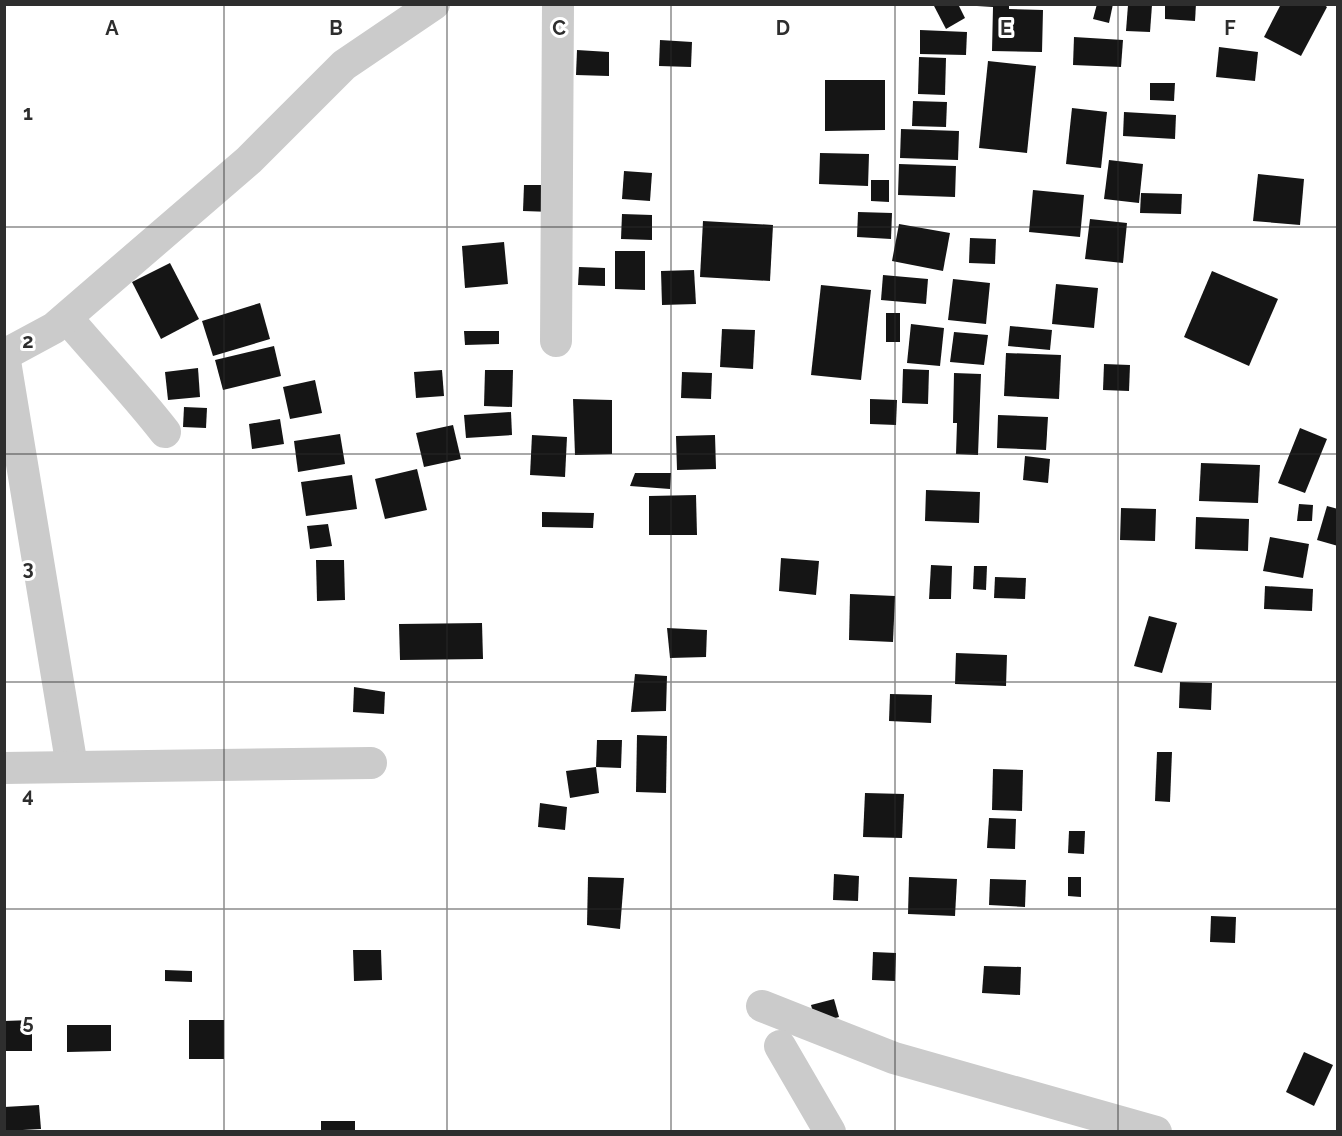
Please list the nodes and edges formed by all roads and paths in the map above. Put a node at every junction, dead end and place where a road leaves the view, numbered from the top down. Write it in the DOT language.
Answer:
graph roads {
  1 [pos="434,4"];
  2 [pos="558,4"];
  3 [pos="67,318"];
  4 [pos="555,341"];
  5 [pos="4,355"];
  6 [pos="165,432"];
  7 [pos="371,763"];
  8 [pos="72,767"];
  9 [pos="4,768"];
  10 [pos="762,1006"];
  11 [pos="780,1046"];
  12 [pos="830,1131"];
  13 [pos="1156,1131"];
  1 -- 3 [label="street"];
  2 -- 4 [label="street"];
  3 -- 5 [label="street"];
  3 -- 6 [label="street"];
  5 -- 8 [label="street"];
  7 -- 8 [label="street"];
  8 -- 9 [label="street"];
  10 -- 13 [label="street"];
  11 -- 12 [label="street"];
}
